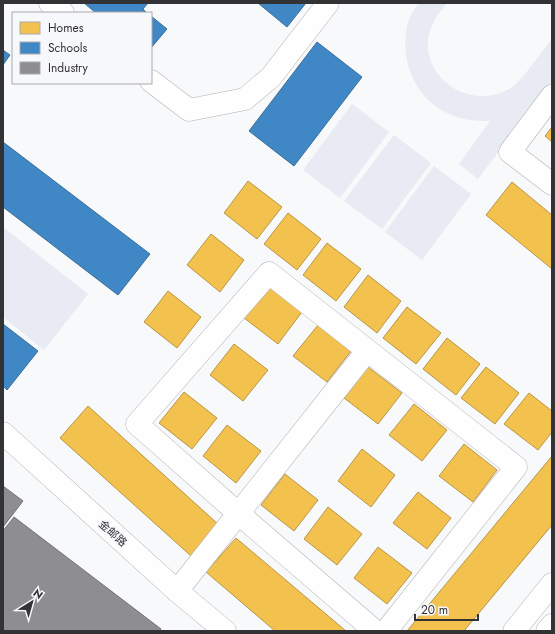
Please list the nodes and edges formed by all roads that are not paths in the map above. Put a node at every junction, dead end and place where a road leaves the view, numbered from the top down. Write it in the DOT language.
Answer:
graph roads {
  1 [pos="50,3"];
  2 [pos="328,3"];
  3 [pos="62,12"];
  4 [pos="152,82"];
  5 [pos="552,96"];
  6 [pos="552,184"];
  7 [pos="367,351"];
  8 [pos="3,433"];
  9 [pos="239,514"];
  10 [pos="552,584"];
  11 [pos="177,591"];
  12 [pos="552,625"];
  13 [pos="225,631"];
  14 [pos="375,631"];
  15 [pos="386,631"];
  16 [pos="514,631"];
  17 [pos="547,631"];
  1 -- 3 [label="street"];
  2 -- 4 [label="street"];
  5 -- 6 [label="street"];
  7 -- 9 [label="street"];
  7 -- 9 [label="street"];
  7 -- 15 [label="street"];
  8 -- 11 [label="street, 金邮路"];
  9 -- 11 [label="street"];
  9 -- 14 [label="street"];
  10 -- 16 [label="street"];
  11 -- 13 [label="street, 金邮路"];
  12 -- 17 [label="street"];
}
